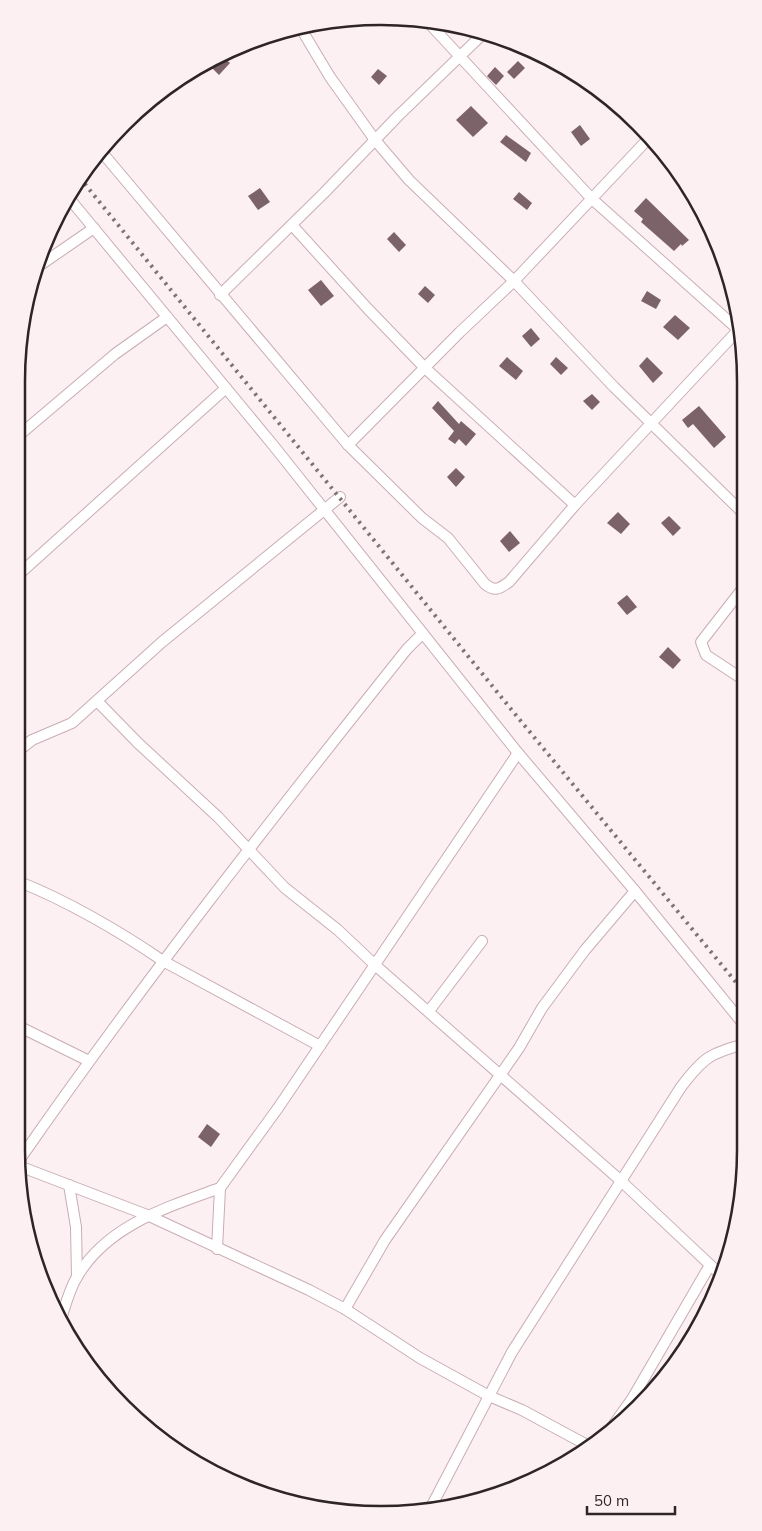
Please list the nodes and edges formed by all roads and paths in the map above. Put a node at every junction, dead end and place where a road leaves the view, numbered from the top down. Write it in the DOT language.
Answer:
graph roads {
  1 [pos="435,29"];
  2 [pos="304,34"];
  3 [pos="478,39"];
  4 [pos="459,56"];
  5 [pos="375,140"];
  6 [pos="645,142"];
  7 [pos="105,156"];
  8 [pos="592,199"];
  9 [pos="73,203"];
  10 [pos="292,225"];
  11 [pos="94,228"];
  12 [pos="46,261"];
  13 [pos="514,281"];
  14 [pos="220,295"];
  15 [pos="168,317"];
  16 [pos="732,322"];
  17 [pos="734,337"];
  18 [pos="425,368"];
  19 [pos="226,388"];
  20 [pos="650,424"];
  21 [pos="25,431"];
  22 [pos="348,445"];
  23 [pos="340,497"];
  24 [pos="575,505"];
  25 [pos="737,507"];
  26 [pos="325,510"];
  27 [pos="25,569"];
  28 [pos="737,595"];
  29 [pos="422,634"];
  30 [pos="737,675"];
  31 [pos="96,701"];
  32 [pos="25,746"];
  33 [pos="518,753"];
  34 [pos="247,849"];
  35 [pos="25,884"];
  36 [pos="635,891"];
  37 [pos="482,940"];
  38 [pos="163,961"];
  39 [pos="375,965"];
  40 [pos="429,1012"];
  41 [pos="737,1016"];
  42 [pos="25,1029"];
  43 [pos="320,1046"];
  44 [pos="737,1046"];
  45 [pos="89,1061"];
  46 [pos="500,1074"];
  47 [pos="25,1155"];
  48 [pos="26,1167"];
  49 [pos="620,1180"];
  50 [pos="69,1185"];
  51 [pos="220,1188"];
  52 [pos="147,1215"];
  53 [pos="217,1248"];
  54 [pos="710,1265"];
  55 [pos="716,1270"];
  56 [pos="77,1277"];
  57 [pos="345,1309"];
  58 [pos="64,1311"];
  59 [pos="489,1396"];
  60 [pos="623,1411"];
  61 [pos="583,1443"];
  62 [pos="435,1502"];
  1 -- 4 [label="street"];
  2 -- 5 [label="street"];
  3 -- 4 [label="street"];
  4 -- 5 [label="street"];
  4 -- 8 [label="street"];
  5 -- 10 [label="street"];
  5 -- 13 [label="street"];
  6 -- 8 [label="street"];
  7 -- 14 [label="street"];
  8 -- 13 [label="street"];
  8 -- 16 [label="street"];
  9 -- 11 [label="street"];
  10 -- 14 [label="street"];
  10 -- 18 [label="street"];
  11 -- 12 [label="street"];
  11 -- 15 [label="street"];
  13 -- 18 [label="street"];
  13 -- 20 [label="street"];
  14 -- 22 [label="street"];
  15 -- 19 [label="street"];
  15 -- 21 [label="street"];
  17 -- 20 [label="street"];
  18 -- 22 [label="street"];
  18 -- 24 [label="street"];
  19 -- 26 [label="street"];
  19 -- 27 [label="street"];
  20 -- 24 [label="street"];
  20 -- 25 [label="street"];
  22 -- 24 [label="street"];
  23 -- 26 [label="street"];
  26 -- 29 [label="street"];
  26 -- 31 [label="street"];
  28 -- 30 [label="street"];
  29 -- 33 [label="street"];
  29 -- 34 [label="street"];
  31 -- 32 [label="street"];
  31 -- 34 [label="street"];
  33 -- 36 [label="street"];
  33 -- 39 [label="street"];
  34 -- 38 [label="street"];
  34 -- 39 [label="street"];
  35 -- 38 [label="street"];
  36 -- 41 [label="street"];
  36 -- 46 [label="street"];
  37 -- 40 [label="street"];
  38 -- 43 [label="street"];
  38 -- 45 [label="street"];
  39 -- 40 [label="street"];
  39 -- 43 [label="street"];
  40 -- 46 [label="street"];
  42 -- 45 [label="street"];
  43 -- 51 [label="street"];
  44 -- 49 [label="street"];
  45 -- 47 [label="street"];
  46 -- 49 [label="street"];
  46 -- 57 [label="street"];
  48 -- 50 [label="street"];
  49 -- 54 [label="street"];
  49 -- 59 [label="street"];
  50 -- 52 [label="street"];
  50 -- 56 [label="street"];
  51 -- 52 [label="street"];
  51 -- 53 [label="street"];
  52 -- 53 [label="street"];
  52 -- 56 [label="street"];
  53 -- 57 [label="street"];
  54 -- 55 [label="street"];
  54 -- 60 [label="street"];
  56 -- 58 [label="street"];
  57 -- 59 [label="street"];
  59 -- 61 [label="street"];
  59 -- 62 [label="street"];
}
